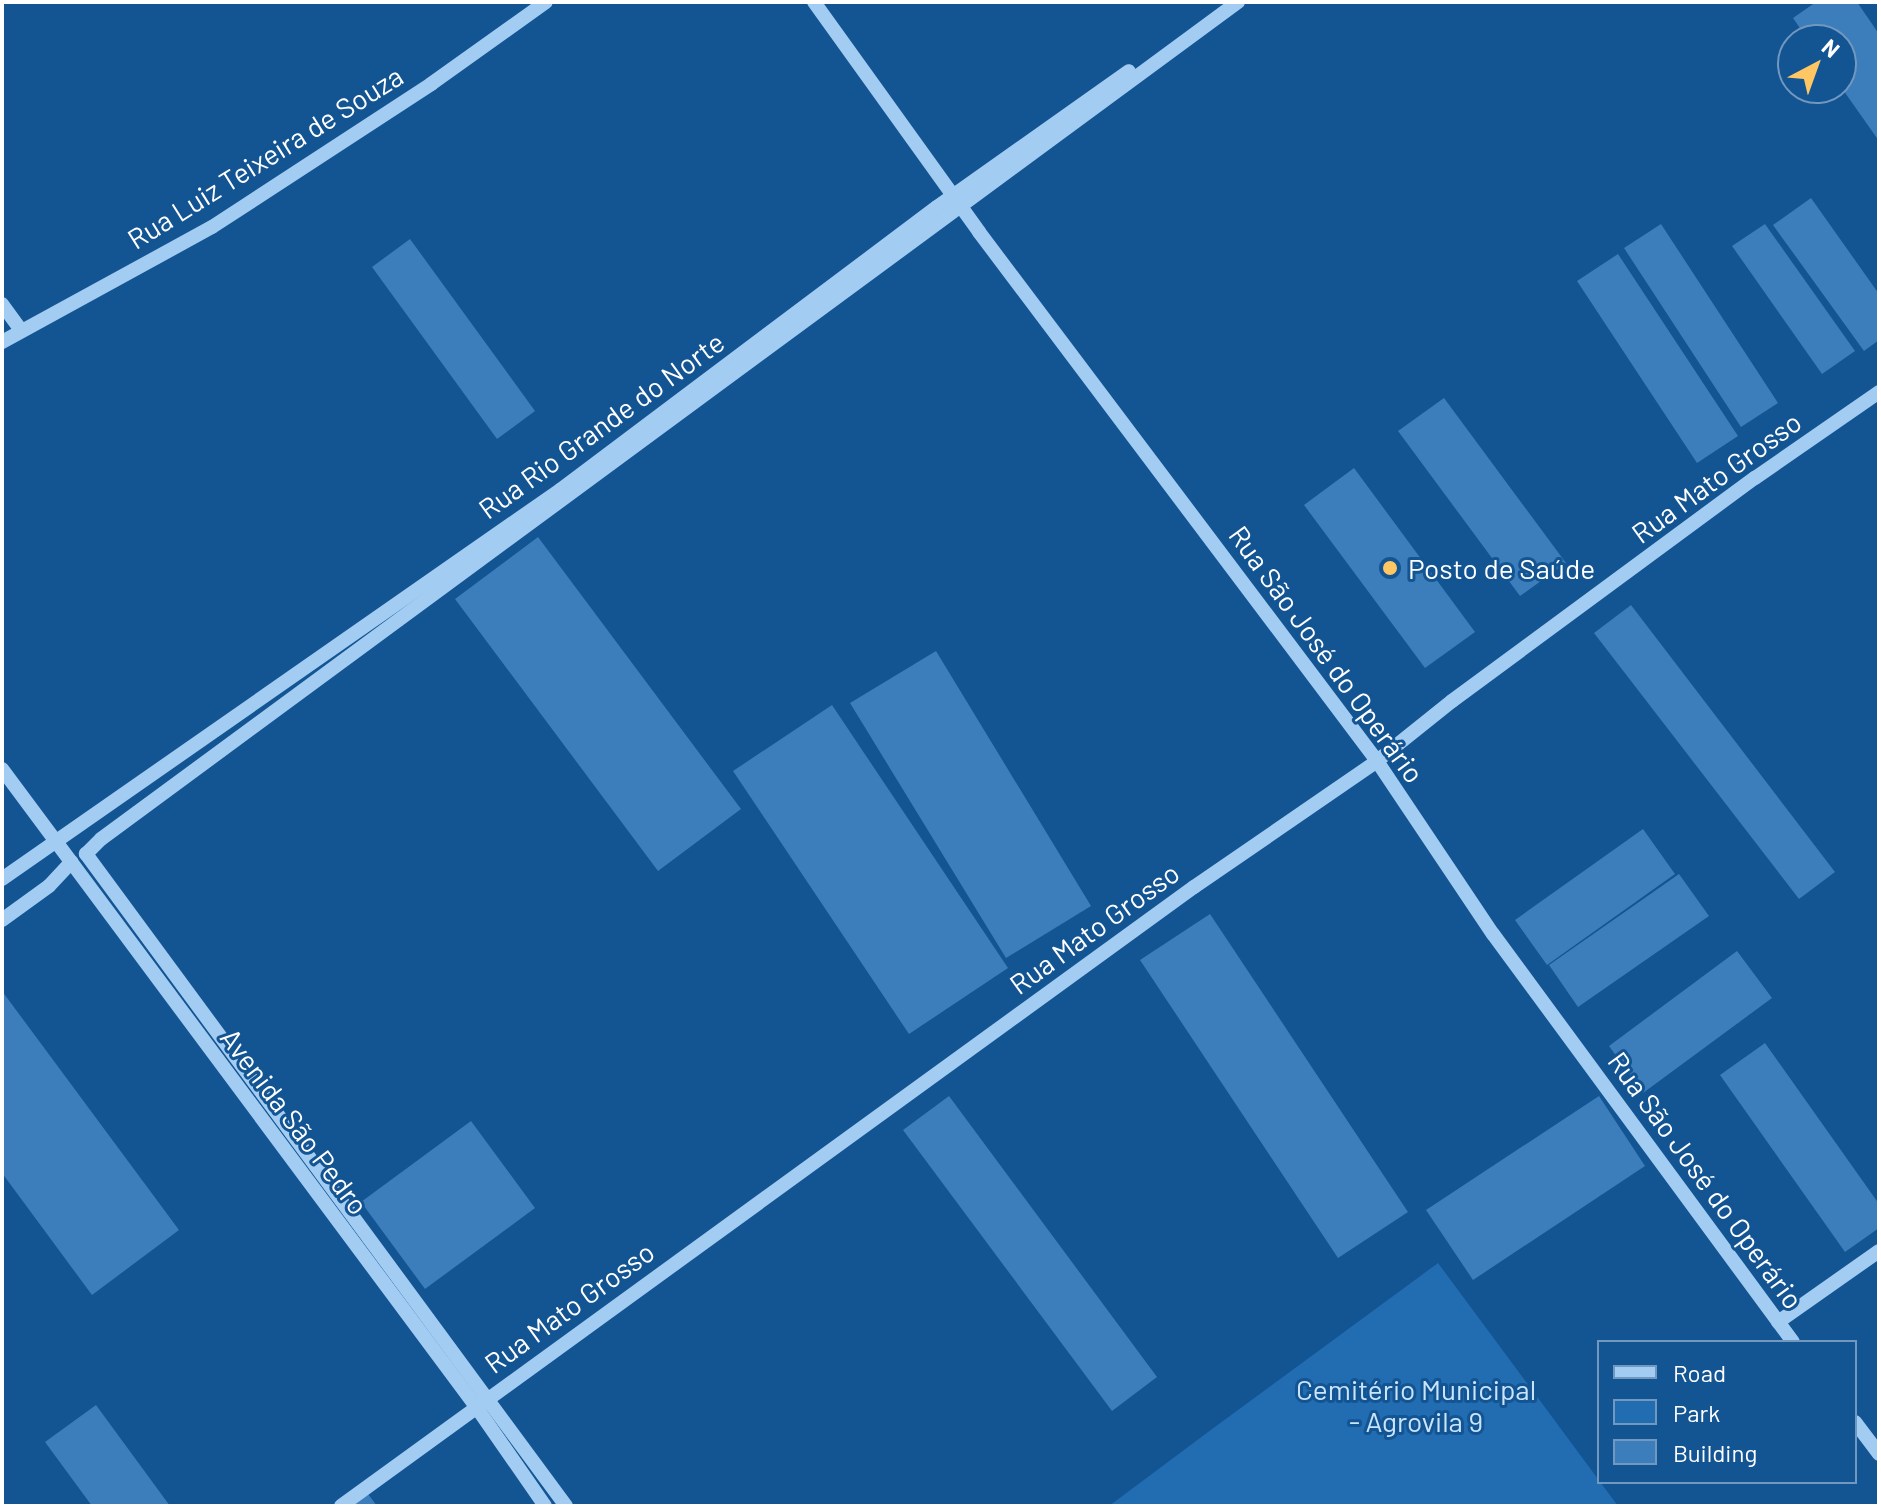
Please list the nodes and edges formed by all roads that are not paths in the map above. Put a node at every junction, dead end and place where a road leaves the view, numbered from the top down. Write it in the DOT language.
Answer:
graph roads {
  1 [pos="546,2"];
  2 [pos="814,2"];
  3 [pos="1225,2"];
  4 [pos="1238,2"];
  5 [pos="958,201"];
  6 [pos="2,304"];
  7 [pos="20,329"];
  8 [pos="2,342"];
  9 [pos="1879,392"];
  10 [pos="1377,761"];
  11 [pos="2,769"];
  12 [pos="101,839"];
  13 [pos="59,842"];
  14 [pos="71,862"];
  15 [pos="2,879"];
  16 [pos="2,920"];
  17 [pos="1879,1251"];
  18 [pos="1778,1322"];
  19 [pos="1792,1340"];
  20 [pos="482,1404"];
  21 [pos="1857,1425"];
  22 [pos="1879,1454"];
  23 [pos="341,1506"];
  24 [pos="545,1506"];
  25 [pos="566,1506"];
  1 -- 7 [label="street, Rua Luiz Teixeira de Souza"];
  2 -- 5 [label="street, Rua São José do Operário"];
  3 -- 5 [label="street, Rua Rio Grande do Norte"];
  4 -- 5 [label="street, Rua Rio Grande do Norte"];
  5 -- 10 [label="street, Rua São José do Operário"];
  5 -- 12 [label="street, Rua Rio Grande do Norte"];
  5 -- 13 [label="street, Rua Rio Grande do Norte"];
  6 -- 7 [label="street"];
  7 -- 8 [label="street, Rua Luiz Teixeira de Souza"];
  9 -- 10 [label="street, Rua Mato Grosso"];
  10 -- 18 [label="street, Rua São José do Operário"];
  10 -- 20 [label="street, Rua Mato Grosso"];
  11 -- 13 [label="street, Avenida São Pedro"];
  12 -- 20 [label="street, Avenida São Pedro"];
  13 -- 14 [label="street, Avenida São Pedro"];
  13 -- 15 [label="street, Rua Rio Grande do Norte"];
  14 -- 16 [label="street"];
  14 -- 20 [label="street, Avenida São Pedro"];
  17 -- 18 [label="street"];
  18 -- 19 [label="street, Rua São José do Operário"];
  20 -- 23 [label="street, Rua Mato Grosso"];
  20 -- 24 [label="street, Avenida São Pedro"];
  20 -- 25 [label="street, Avenida São Pedro"];
  21 -- 22 [label="street"];
}
